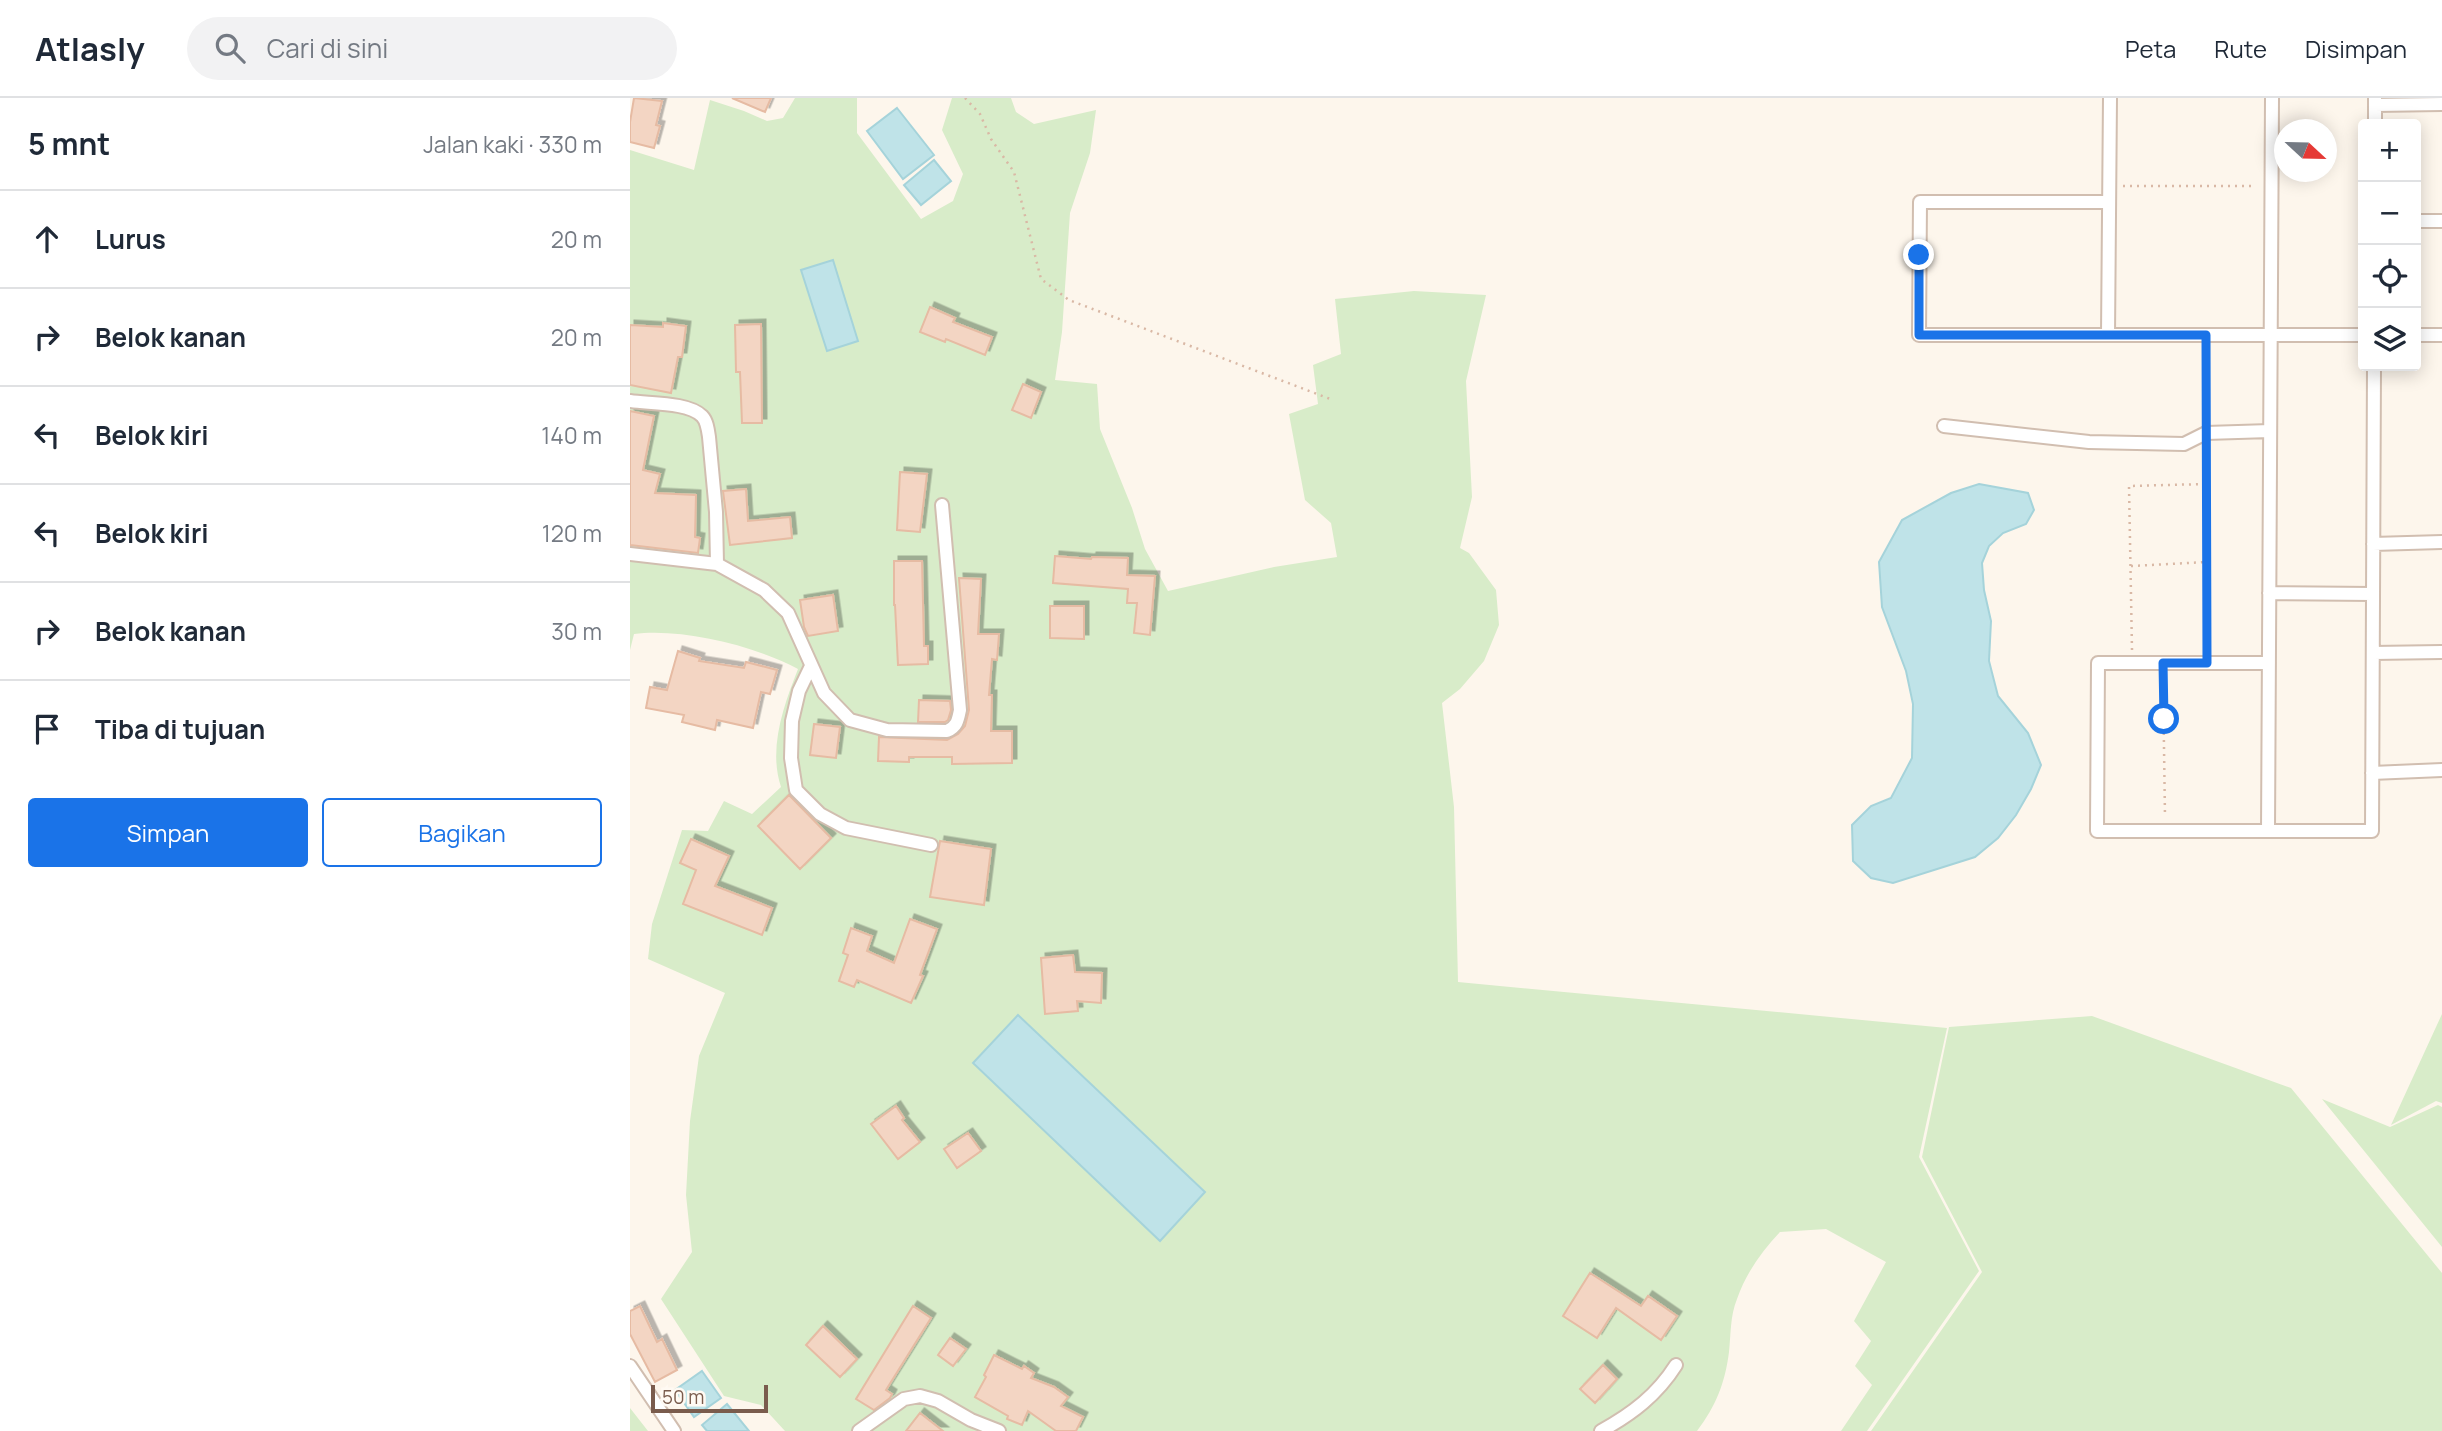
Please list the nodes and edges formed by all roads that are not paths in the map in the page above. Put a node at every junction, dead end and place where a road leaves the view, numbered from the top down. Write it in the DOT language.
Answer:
graph roads {
  1 [pos="2110,98"];
  2 [pos="2272,98"];
  3 [pos="2375,102"];
  4 [pos="2442,104"];
  5 [pos="2109,202"];
  6 [pos="2421,221"];
  7 [pos="2442,221"];
  8 [pos="2108,335"];
  9 [pos="2270,335"];
  10 [pos="2358,335"];
  11 [pos="2421,335"];
  12 [pos="2442,335"];
  13 [pos="2374,371"];
  14 [pos="630,401"];
  15 [pos="1944,426"];
  16 [pos="2270,431"];
  17 [pos="942,505"];
  18 [pos="2442,542"];
  19 [pos="2373,544"];
  20 [pos="630,554"];
  21 [pos="717,565"];
  22 [pos="2269,593"];
  23 [pos="2373,594"];
  24 [pos="2442,652"];
  25 [pos="2373,653"];
  26 [pos="2269,663"];
  27 [pos="811,666"];
  28 [pos="2442,770"];
  29 [pos="2372,772"];
  30 [pos="2268,831"];
  31 [pos="931,845"];
  32 [pos="1676,1364"];
  33 [pos="630,1366"];
  34 [pos="674,1431"];
  35 [pos="859,1431"];
  36 [pos="999,1431"];
  37 [pos="1601,1431"];
  1 -- 5 [label="street"];
  2 -- 9 [label="street"];
  3 -- 4 [label="street"];
  5 -- 8 [label="street"];
  5 -- 8 [label="street"];
  6 -- 7 [label="street"];
  8 -- 9 [label="street"];
  9 -- 10 [label="street"];
  9 -- 16 [label="street"];
  11 -- 12 [label="street"];
  13 -- 19 [label="street"];
  14 -- 21 [label="street"];
  15 -- 16 [label="street"];
  16 -- 22 [label="street"];
  17 -- 27 [label="street"];
  18 -- 19 [label="street"];
  19 -- 23 [label="street"];
  20 -- 21 [label="street"];
  21 -- 27 [label="street"];
  22 -- 23 [label="street"];
  22 -- 26 [label="street"];
  23 -- 25 [label="street"];
  24 -- 25 [label="street"];
  25 -- 29 [label="street"];
  26 -- 30 [label="street"];
  26 -- 30 [label="street"];
  27 -- 31 [label="street"];
  28 -- 29 [label="street"];
  29 -- 30 [label="street"];
  32 -- 37 [label="street"];
  33 -- 34 [label="street"];
  35 -- 36 [label="street"];
}
